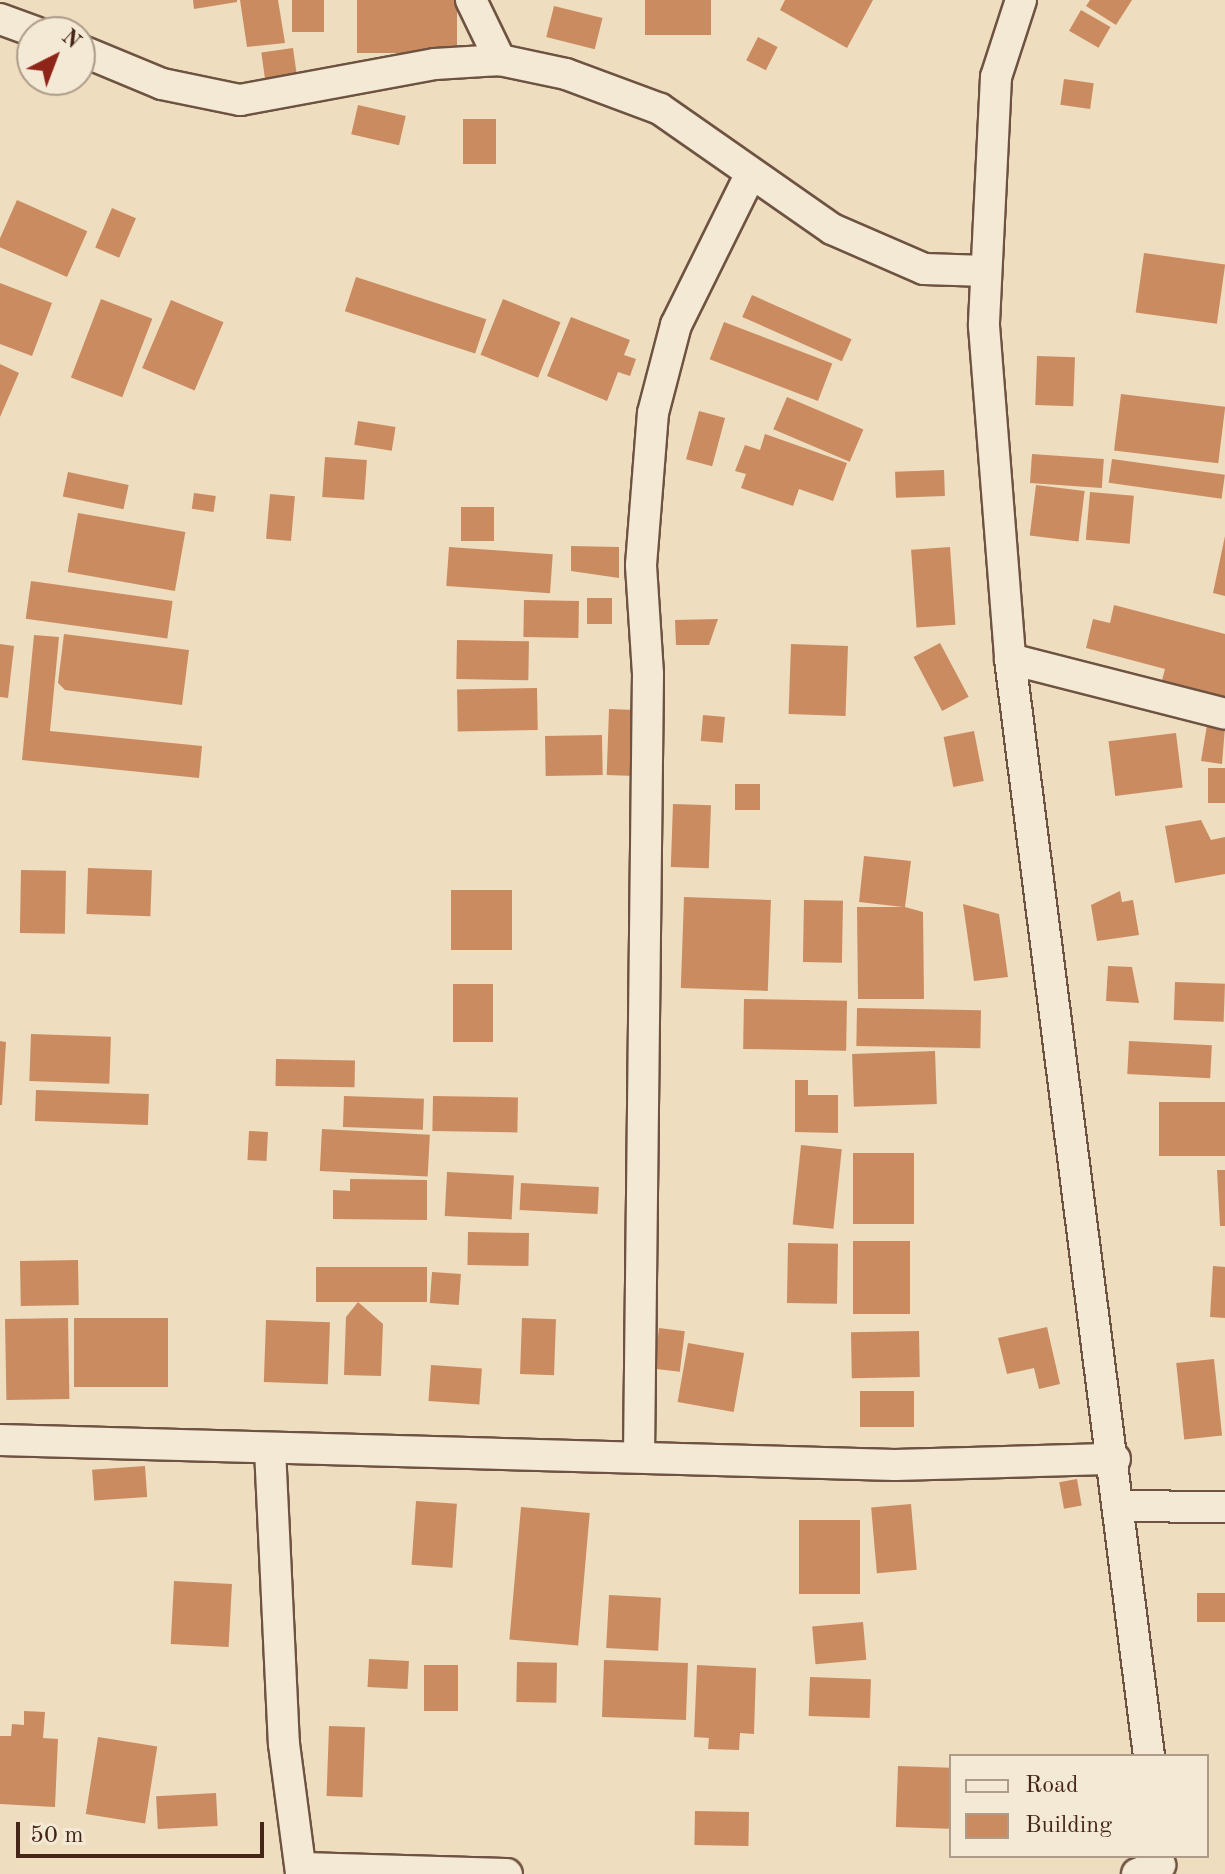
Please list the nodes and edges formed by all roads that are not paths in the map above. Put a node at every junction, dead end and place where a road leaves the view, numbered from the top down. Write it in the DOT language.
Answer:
graph roads {
  1 [pos="471,0"];
  2 [pos="1021,0"];
  3 [pos="96,56"];
  4 [pos="500,60"];
  5 [pos="751,173"];
  6 [pos="986,271"];
  7 [pos="1010,659"];
  8 [pos="1225,714"];
  9 [pos="0,1440"];
  10 [pos="270,1449"];
  11 [pos="639,1455"];
  12 [pos="1115,1459"];
  13 [pos="1121,1506"];
  14 [pos="1225,1507"];
  15 [pos="1149,1754"];
  16 [pos="301,1871"];
  17 [pos="507,1874"];
  1 -- 4 [label="street"];
  2 -- 6 [label="street"];
  3 -- 4 [label="street"];
  4 -- 5 [label="street"];
  5 -- 6 [label="street"];
  5 -- 11 [label="street"];
  6 -- 7 [label="street"];
  7 -- 8 [label="street"];
  7 -- 12 [label="street"];
  9 -- 10 [label="street"];
  10 -- 11 [label="street"];
  10 -- 16 [label="street"];
  11 -- 12 [label="street"];
  12 -- 13 [label="street"];
  13 -- 14 [label="street"];
  13 -- 15 [label="street"];
  16 -- 17 [label="street"];
}
